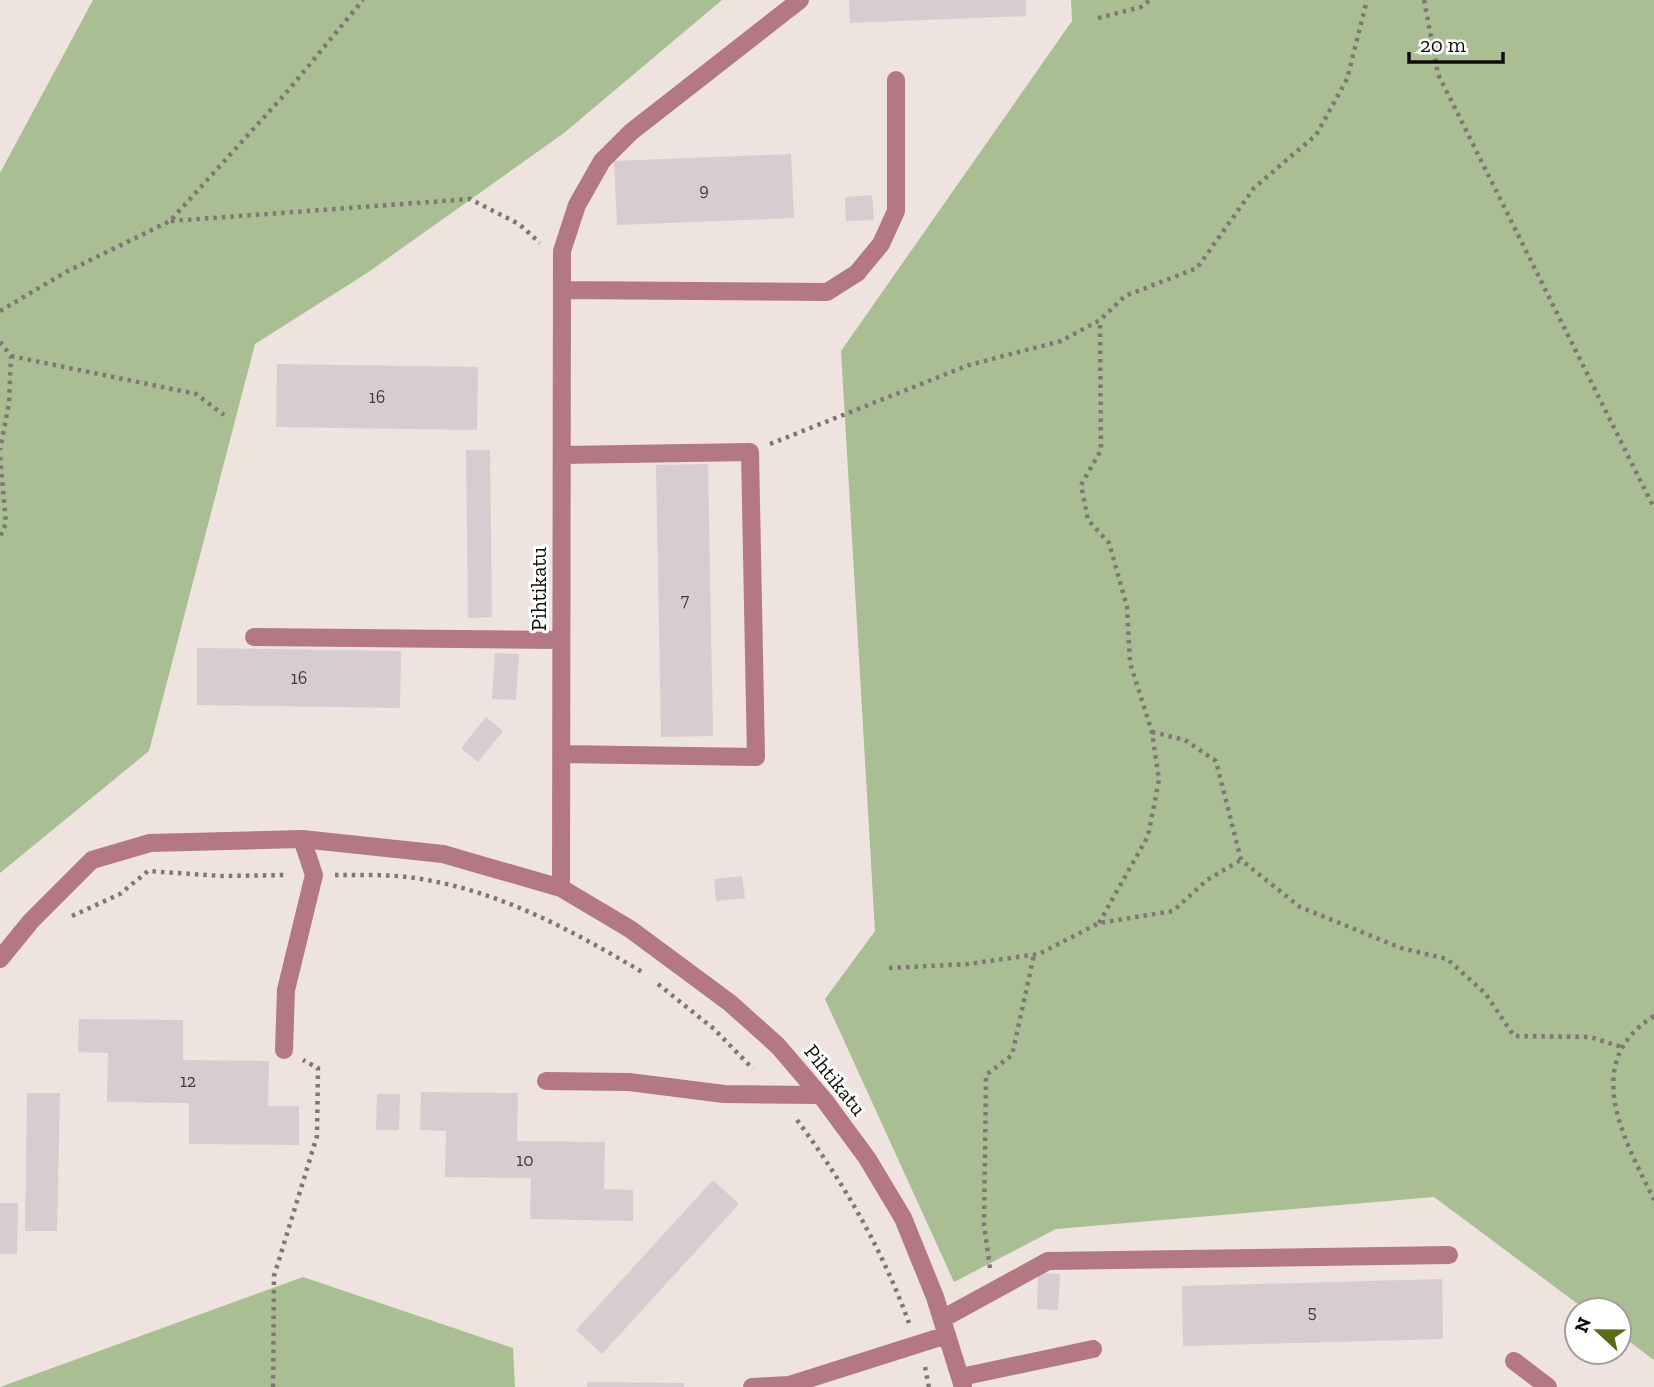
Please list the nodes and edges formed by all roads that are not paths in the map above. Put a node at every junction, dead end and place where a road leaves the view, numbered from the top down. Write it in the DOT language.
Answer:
graph roads {
  1 [pos="800,0"];
  2 [pos="896,80"];
  3 [pos="563,290"];
  4 [pos="562,455"];
  5 [pos="254,637"];
  6 [pos="561,640"];
  7 [pos="561,754"];
  8 [pos="302,839"];
  9 [pos="561,888"];
  10 [pos="0,959"];
  11 [pos="284,1050"];
  12 [pos="546,1081"];
  13 [pos="819,1095"];
  14 [pos="1449,1255"];
  15 [pos="945,1327"];
  16 [pos="1093,1349"];
  17 [pos="1514,1361"];
  18 [pos="962,1382"];
  19 [pos="752,1387"];
  20 [pos="1548,1387"];
  1 -- 3 [label="street, Pihtikatu"];
  2 -- 3 [label="street"];
  3 -- 4 [label="street, Pihtikatu"];
  4 -- 6 [label="street, Pihtikatu"];
  4 -- 7 [label="street"];
  5 -- 6 [label="street"];
  6 -- 7 [label="street, Pihtikatu"];
  7 -- 9 [label="street, Pihtikatu"];
  8 -- 9 [label="street, Pihtikatu"];
  8 -- 10 [label="street, Pihtikatu"];
  8 -- 11 [label="street"];
  9 -- 13 [label="street, Pihtikatu"];
  12 -- 13 [label="street"];
  13 -- 15 [label="street, Pihtikatu"];
  14 -- 15 [label="street"];
  15 -- 18 [label="street, Pihtikatu"];
  15 -- 19 [label="street"];
  16 -- 18 [label="street"];
  17 -- 20 [label="street"];
}
